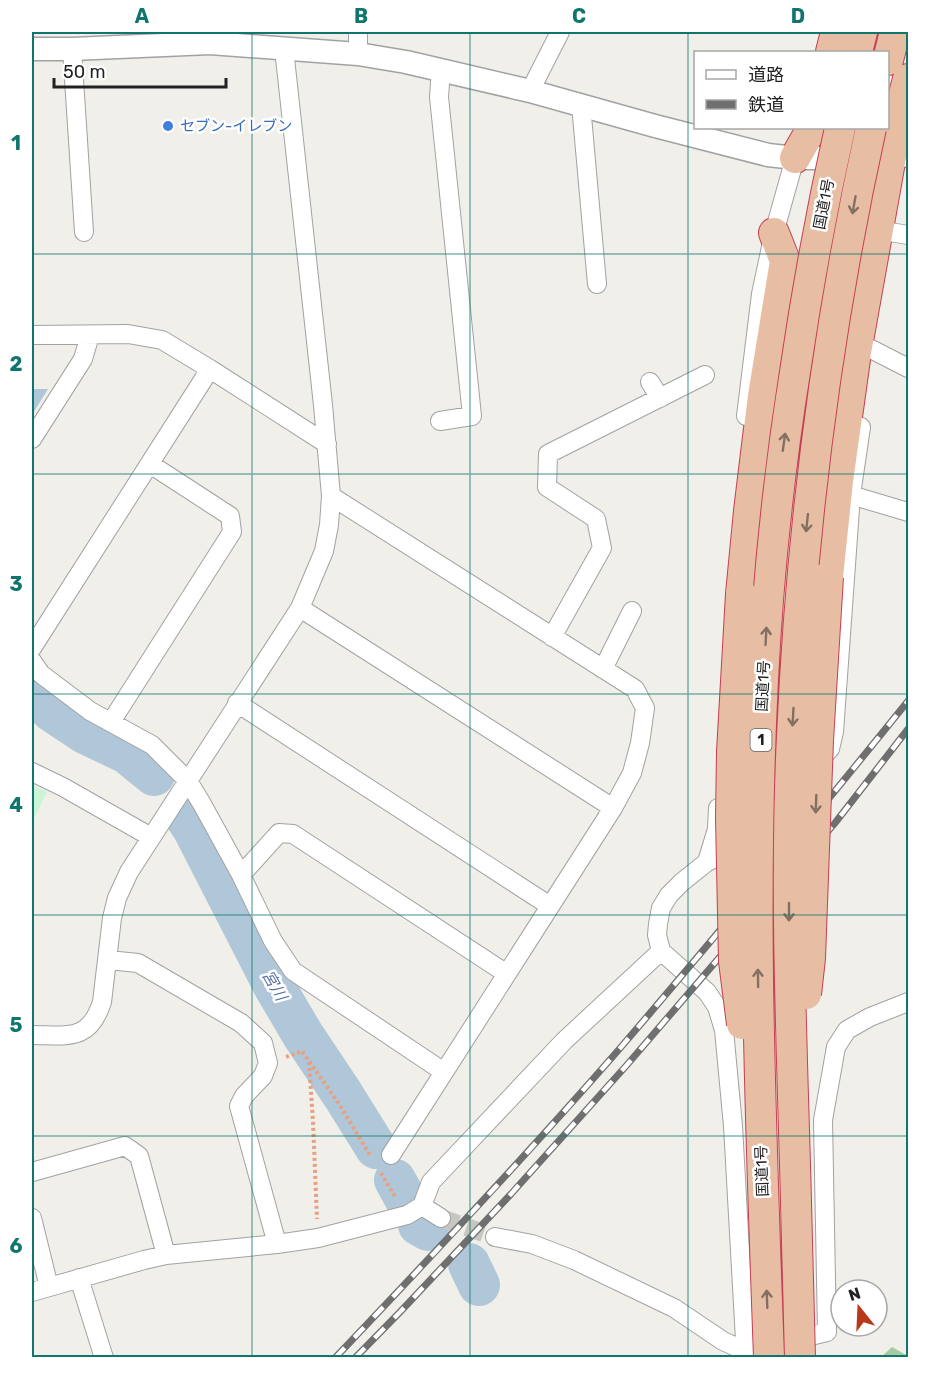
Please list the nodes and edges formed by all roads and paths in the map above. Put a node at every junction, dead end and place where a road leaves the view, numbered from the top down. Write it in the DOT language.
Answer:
graph roads {
  1 [pos="358,32"];
  2 [pos="560,32"];
  3 [pos="895,32"];
  4 [pos="210,37"];
  5 [pos="72,48"];
  6 [pos="32,49"];
  7 [pos="284,49"];
  8 [pos="358,54"];
  9 [pos="889,56"];
  10 [pos="441,69"];
  11 [pos="909,79"];
  12 [pos="530,91"];
  13 [pos="582,105"];
  14 [pos="811,129"];
  15 [pos="840,129"];
  16 [pos="871,129"];
  17 [pos="795,158"];
  18 [pos="896,162"];
  19 [pos="84,232"];
  20 [pos="890,232"];
  21 [pos="774,233"];
  22 [pos="909,235"];
  23 [pos="597,284"];
  24 [pos="90,334"];
  25 [pos="32,335"];
  26 [pos="871,349"];
  27 [pos="909,368"];
  28 [pos="210,369"];
  29 [pos="705,375"];
  30 [pos="650,381"];
  31 [pos="660,398"];
  32 [pos="440,421"];
  33 [pos="32,439"];
  34 [pos="327,444"];
  35 [pos="150,464"];
  36 [pos="851,495"];
  37 [pos="331,496"];
  38 [pos="909,512"];
  39 [pos="300,608"];
  40 [pos="633,611"];
  41 [pos="552,637"];
  42 [pos="32,648"];
  43 [pos="32,661"];
  44 [pos="603,669"];
  45 [pos="237,703"];
  46 [pos="111,722"];
  47 [pos="32,772"];
  48 [pos="188,781"];
  49 [pos="613,808"];
  50 [pos="151,837"];
  51 [pos="707,862"];
  52 [pos="241,875"];
  53 [pos="550,906"];
  54 [pos="661,951"];
  55 [pos="108,960"];
  56 [pos="507,974"];
  57 [pos="909,1002"];
  58 [pos="32,1035"];
  59 [pos="308,1061"];
  60 [pos="268,1063"];
  61 [pos="444,1072"];
  62 [pos="793,1104"];
  63 [pos="823,1120"];
  64 [pos="733,1126"];
  65 [pos="382,1158"];
  66 [pos="762,1164"];
  67 [pos="379,1170"];
  68 [pos="32,1172"];
  69 [pos="414,1211"];
  70 [pos="32,1218"];
  71 [pos="441,1218"];
  72 [pos="495,1237"];
  73 [pos="318,1238"];
  74 [pos="276,1244"];
  75 [pos="166,1255"];
  76 [pos="79,1278"];
  77 [pos="40,1290"];
  78 [pos="753,1356"];
  79 [pos="104,1358"];
  80 [pos="800,1358"];
  1 -- 8 [label="street"];
  2 -- 12 [label="street"];
  3 -- 9 [label="highway"];
  4 -- 5 [label="street"];
  4 -- 7 [label="street"];
  5 -- 6 [label="street"];
  5 -- 19 [label="street"];
  7 -- 8 [label="street"];
  7 -- 34 [label="street"];
  8 -- 10 [label="street"];
  10 -- 12 [label="street"];
  10 -- 32 [label="street"];
  11 -- 18 [label="highway"];
  12 -- 13 [label="street"];
  13 -- 17 [label="street"];
  13 -- 23 [label="street"];
  14 -- 17 [label="highway"];
  66 -- 15 [label="highway, 国道1号 / 1, one-way, bridge"];
  16 -- 62 [label="highway, 国道1号 / 1, one-way, bridge"];
  17 -- 18 [label="street"];
  17 -- 21 [label="street"];
  18 -- 20 [label="street"];
  18 -- 62 [label="highway, one-way, bridge"];
  20 -- 22 [label="street"];
  20 -- 26 [label="street"];
  21 -- 51 [label="street"];
  21 -- 66 [label="highway, bridge"];
  24 -- 25 [label="street"];
  24 -- 28 [label="street"];
  24 -- 33 [label="street"];
  26 -- 27 [label="street"];
  26 -- 36 [label="street"];
  28 -- 34 [label="street"];
  28 -- 35 [label="street"];
  29 -- 31 [label="street"];
  30 -- 31 [label="street"];
  31 -- 41 [label="street"];
  34 -- 37 [label="street"];
  35 -- 42 [label="street"];
  35 -- 46 [label="street"];
  36 -- 38 [label="street"];
  36 -- 51 [label="street"];
  37 -- 39 [label="street"];
  37 -- 41 [label="street"];
  39 -- 45 [label="street"];
  39 -- 49 [label="street"];
  40 -- 44 [label="street"];
  41 -- 44 [label="street"];
  43 -- 46 [label="street"];
  44 -- 49 [label="street"];
  45 -- 48 [label="street"];
  45 -- 53 [label="street"];
  46 -- 48 [label="street"];
  47 -- 50 [label="street"];
  48 -- 50 [label="street"];
  48 -- 52 [label="street"];
  49 -- 53 [label="street"];
  50 -- 55 [label="street"];
  51 -- 54 [label="street"];
  52 -- 56 [label="street"];
  52 -- 61 [label="street"];
  53 -- 56 [label="street"];
  54 -- 64 [label="street"];
  54 -- 69 [label="street"];
  55 -- 58 [label="street"];
  55 -- 60 [label="street"];
  56 -- 61 [label="street"];
  57 -- 63 [label="street"];
  59 -- 60 [label="path"];
  59 -- 65 [label="path"];
  59 -- 73 [label="path"];
  60 -- 74 [label="street"];
  61 -- 65 [label="street"];
  62 -- 80 [label="highway, 国道1号 / 1, bridge"];
  63 -- 64 [label="street"];
  63 -- 78 [label="street"];
  64 -- 78 [label="street"];
  78 -- 66 [label="highway, 国道1号 / 1, one-way, bridge"];
  67 -- 69 [label="path"];
  68 -- 75 [label="street"];
  69 -- 71 [label="street"];
  69 -- 73 [label="street"];
  70 -- 77 [label="street"];
  72 -- 78 [label="street"];
  73 -- 74 [label="street"];
  74 -- 75 [label="street"];
  75 -- 76 [label="street"];
  76 -- 77 [label="street"];
  76 -- 79 [label="street"];
}
